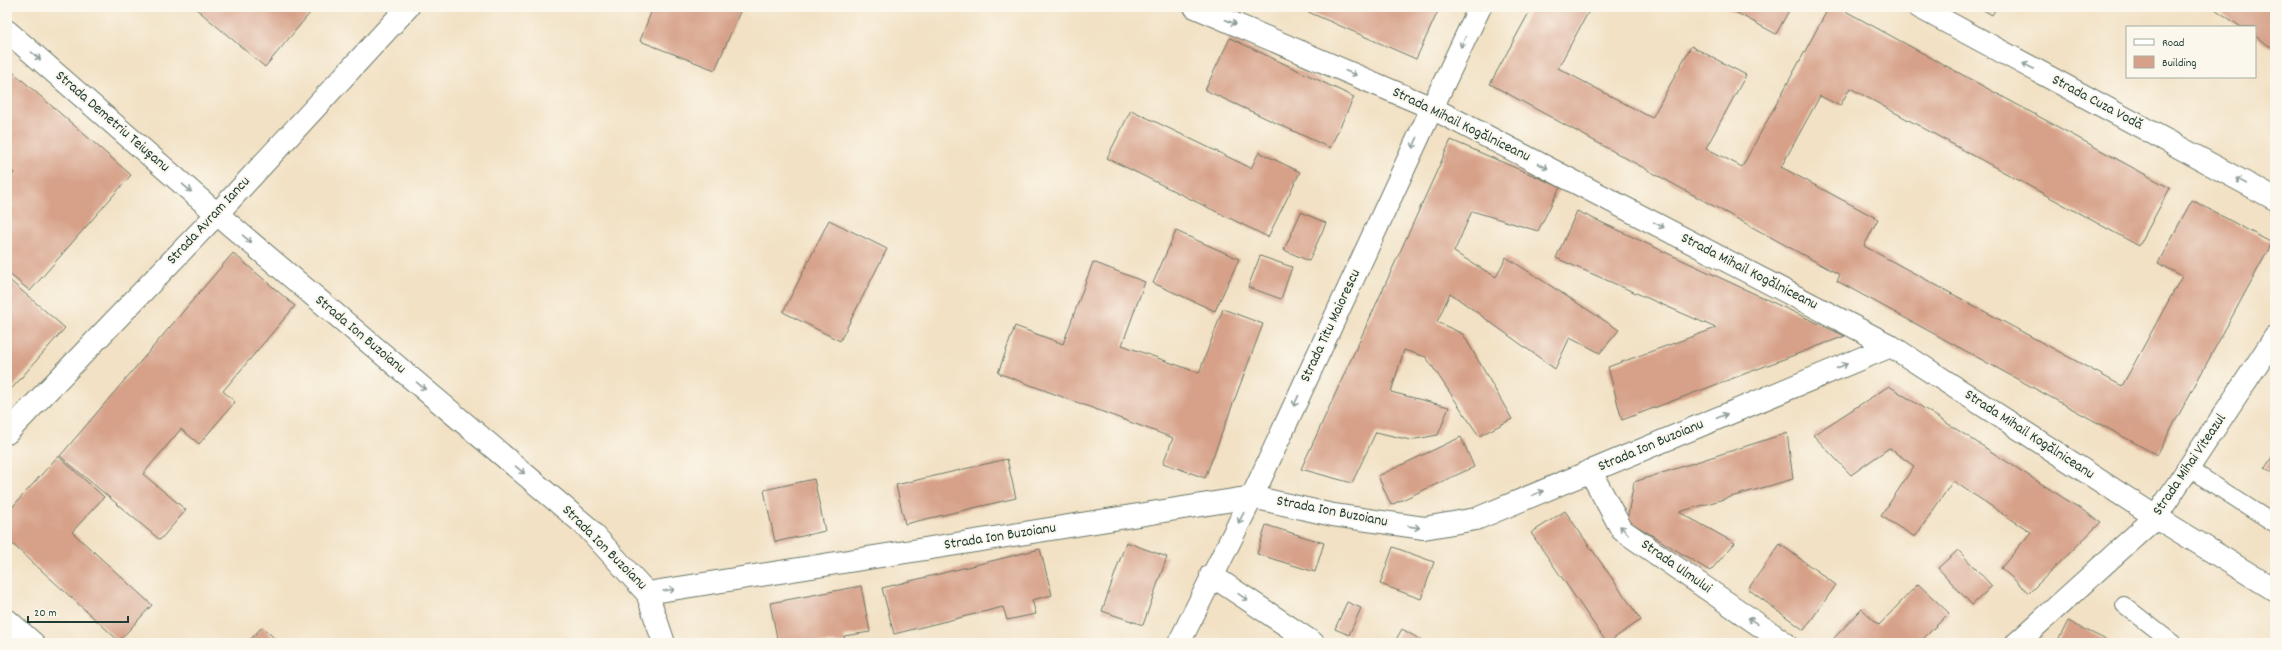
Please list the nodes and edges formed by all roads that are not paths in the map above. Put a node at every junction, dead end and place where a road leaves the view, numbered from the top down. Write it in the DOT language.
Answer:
graph roads {
  1 [pos="408,7"];
  2 [pos="1195,7"];
  3 [pos="1480,7"];
  4 [pos="1919,7"];
  5 [pos="7,31"];
  6 [pos="1432,108"];
  7 [pos="2275,199"];
  8 [pos="217,214"];
  9 [pos="2275,337"];
  10 [pos="1891,346"];
  11 [pos="7,433"];
  12 [pos="2188,468"];
  13 [pos="1590,472"];
  14 [pos="1252,496"];
  15 [pos="2156,517"];
  16 [pos="2275,524"];
  17 [pos="1211,576"];
  18 [pos="2275,590"];
  19 [pos="647,593"];
  20 [pos="2124,605"];
  21 [pos="7,620"];
  22 [pos="33,643"];
  23 [pos="664,643"];
  24 [pos="1178,643"];
  25 [pos="1313,643"];
  26 [pos="1785,643"];
  27 [pos="2017,643"];
  28 [pos="2173,643"];
  1 -- 8 [label="street, Strada Avram Iancu"];
  2 -- 6 [label="street, Strada Mihail Kogălniceanu, one-way"];
  3 -- 6 [label="street, Strada Titu Maiorescu, one-way"];
  7 -- 4 [label="street, Strada Cuza Vodă, one-way"];
  5 -- 8 [label="street, Strada Demetriu Teiușanu, one-way"];
  6 -- 10 [label="street, Strada Mihail Kogălniceanu, one-way"];
  6 -- 14 [label="street, Strada Titu Maiorescu, one-way"];
  8 -- 11 [label="street, Strada Avram Iancu"];
  8 -- 19 [label="street, Strada Ion Buzoianu, one-way"];
  9 -- 12 [label="street, Strada Mihai Viteazul"];
  13 -- 10 [label="street, Strada Ion Buzoianu, one-way"];
  10 -- 15 [label="street, Strada Mihail Kogălniceanu"];
  12 -- 15 [label="street, Strada Mihai Viteazul"];
  12 -- 16 [label="lane"];
  14 -- 13 [label="street, Strada Ion Buzoianu, one-way"];
  26 -- 13 [label="street, Strada Ulmului, one-way"];
  14 -- 17 [label="street, Strada Titu Maiorescu, one-way"];
  19 -- 14 [label="street, Strada Ion Buzoianu, one-way"];
  15 -- 18 [label="street, Strada Mihail Kogălniceanu"];
  15 -- 27 [label="street, Strada Mihai Viteazul"];
  17 -- 24 [label="street, Strada Titu Maiorescu"];
  17 -- 25 [label="street, one-way"];
  19 -- 23 [label="street"];
  20 -- 28 [label="lane"];
  21 -- 22 [label="street"];
}
